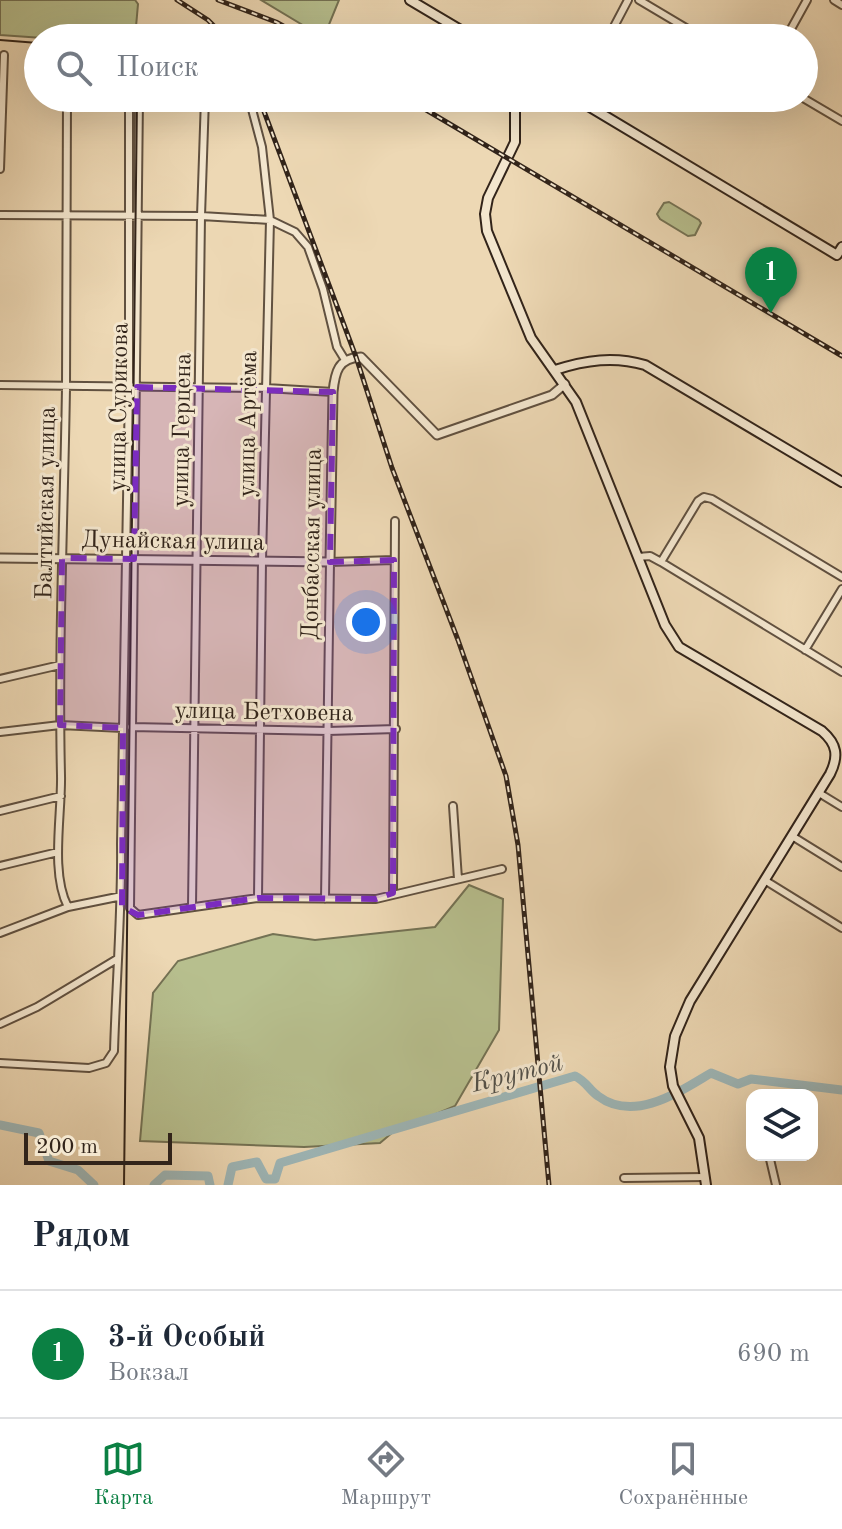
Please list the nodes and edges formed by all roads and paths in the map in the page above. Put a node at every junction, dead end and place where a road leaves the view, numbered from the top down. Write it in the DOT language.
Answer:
graph roads {
  1 [pos="410,0"];
  2 [pos="628,0"];
  3 [pos="639,0"];
  4 [pos="807,0"];
  5 [pos="834,0"];
  6 [pos="842,5"];
  7 [pos="450,24"];
  8 [pos="615,24"];
  9 [pos="679,24"];
  10 [pos="794,24"];
  11 [pos="4,55"];
  12 [pos="818,107"];
  13 [pos="67,112"];
  14 [pos="130,112"];
  15 [pos="139,112"];
  16 [pos="205,112"];
  17 [pos="253,112"];
  18 [pos="515,112"];
  19 [pos="600,112"];
  20 [pos="842,121"];
  21 [pos="0,169"];
  22 [pos="66,214"];
  23 [pos="0,215"];
  24 [pos="201,216"];
  25 [pos="135,217"];
  26 [pos="270,220"];
  27 [pos="840,253"];
  28 [pos="345,360"];
  29 [pos="555,370"];
  30 [pos="565,384"];
  31 [pos="0,385"];
  32 [pos="66,387"];
  33 [pos="133,387"];
  34 [pos="200,388"];
  35 [pos="266,388"];
  36 [pos="333,392"];
  37 [pos="842,482"];
  38 [pos="395,521"];
  39 [pos="638,557"];
  40 [pos="0,558"];
  41 [pos="62,558"];
  42 [pos="130,559"];
  43 [pos="197,559"];
  44 [pos="394,560"];
  45 [pos="262,561"];
  46 [pos="330,562"];
  47 [pos="661,562"];
  48 [pos="842,577"];
  49 [pos="842,589"];
  50 [pos="805,650"];
  51 [pos="60,665"];
  52 [pos="842,672"];
  53 [pos="0,679"];
  54 [pos="60,725"];
  55 [pos="131,727"];
  56 [pos="123,728"];
  57 [pos="195,728"];
  58 [pos="259,729"];
  59 [pos="396,729"];
  60 [pos="328,731"];
  61 [pos="0,732"];
  62 [pos="839,750"];
  63 [pos="819,793"];
  64 [pos="61,796"];
  65 [pos="453,806"];
  66 [pos="842,807"];
  67 [pos="0,811"];
  68 [pos="792,836"];
  69 [pos="58,852"];
  70 [pos="0,866"];
  71 [pos="842,867"];
  72 [pos="502,869"];
  73 [pos="458,879"];
  74 [pos="766,881"];
  75 [pos="393,893"];
  76 [pos="122,896"];
  77 [pos="258,898"];
  78 [pos="325,899"];
  79 [pos="192,906"];
  80 [pos="68,907"];
  81 [pos="126,907"];
  82 [pos="842,928"];
  83 [pos="0,933"];
  84 [pos="117,959"];
  85 [pos="0,1024"];
  86 [pos="0,1063"];
  87 [pos="770,1161"];
  88 [pos="624,1178"];
  89 [pos="705,1181"];
  90 [pos="776,1185"];
  1 -- 7 [label="main road"];
  2 -- 8 [label="street"];
  3 -- 9 [label="street"];
  4 -- 10 [label="street"];
  5 -- 6 [label="street"];
  11 -- 21 [label="street"];
  12 -- 20 [label="street"];
  13 -- 22 [label="street, Балтийская улица"];
  14 -- 25 [label="street, улица Сурикова"];
  15 -- 25 [label="street, улица Сурикова"];
  16 -- 24 [label="street, улица Герцена"];
  17 -- 26 [label="street, улица Артёма"];
  18 -- 29 [label="main road"];
  19 -- 27 [label="main road"];
  22 -- 23 [label="street"];
  22 -- 25 [label="street"];
  22 -- 32 [label="street, Балтийская улица"];
  24 -- 25 [label="street"];
  24 -- 26 [label="street"];
  24 -- 34 [label="street, улица Герцена"];
  25 -- 33 [label="street, улица Сурикова"];
  26 -- 28 [label="street"];
  26 -- 35 [label="street, улица Артёма"];
  28 -- 30 [label="street"];
  28 -- 36 [label="street, Донбасская улица"];
  29 -- 30 [label="main road"];
  29 -- 37 [label="main road"];
  30 -- 39 [label="main road"];
  31 -- 32 [label="street"];
  32 -- 33 [label="street"];
  32 -- 41 [label="street, Балтийская улица"];
  33 -- 34 [label="street"];
  33 -- 42 [label="street, улица Сурикова"];
  34 -- 35 [label="street"];
  34 -- 43 [label="street, улица Герцена"];
  35 -- 36 [label="street"];
  35 -- 45 [label="street, улица Артёма"];
  36 -- 46 [label="street, Донбасская улица"];
  38 -- 44 [label="street"];
  39 -- 47 [label="street"];
  39 -- 62 [label="main road"];
  40 -- 41 [label="street, Дунайская улица"];
  41 -- 42 [label="street, Дунайская улица"];
  41 -- 51 [label="street, Балтийская улица"];
  42 -- 43 [label="street, Дунайская улица"];
  42 -- 55 [label="street, улица Сурикова"];
  42 -- 56 [label="street, улица Сурикова"];
  43 -- 45 [label="street, Дунайская улица"];
  43 -- 57 [label="street, улица Герцена"];
  44 -- 46 [label="street, Дунайская улица"];
  44 -- 59 [label="street"];
  45 -- 46 [label="street, Дунайская улица"];
  45 -- 58 [label="street, улица Артёма"];
  46 -- 60 [label="street, Донбасская улица"];
  47 -- 48 [label="street"];
  47 -- 50 [label="street"];
  49 -- 50 [label="street"];
  50 -- 52 [label="street"];
  51 -- 53 [label="street"];
  51 -- 54 [label="street, Балтийская улица"];
  54 -- 56 [label="street"];
  54 -- 61 [label="street"];
  54 -- 64 [label="street, Балтийская улица"];
  55 -- 57 [label="street, улица Бетховена"];
  55 -- 81 [label="street, улица Сурикова"];
  56 -- 76 [label="street, улица Сурикова"];
  57 -- 58 [label="street, улица Бетховена"];
  57 -- 79 [label="street, улица Герцена"];
  58 -- 60 [label="street, улица Бетховена"];
  58 -- 77 [label="street, улица Артёма"];
  59 -- 60 [label="street, улица Бетховена"];
  59 -- 75 [label="street"];
  60 -- 78 [label="street, Донбасская улица"];
  62 -- 63 [label="main road"];
  63 -- 66 [label="street"];
  63 -- 68 [label="main road"];
  64 -- 67 [label="street"];
  64 -- 69 [label="street, Балтийская улица"];
  65 -- 73 [label="street"];
  68 -- 71 [label="street"];
  68 -- 74 [label="main road"];
  69 -- 70 [label="street"];
  69 -- 80 [label="street, Балтийская улица"];
  72 -- 73 [label="street"];
  73 -- 75 [label="street"];
  74 -- 82 [label="street"];
  74 -- 89 [label="main road"];
  75 -- 78 [label="street"];
  76 -- 80 [label="street"];
  76 -- 81 [label="street, улица Сурикова"];
  77 -- 78 [label="street"];
  77 -- 79 [label="street"];
  79 -- 81 [label="street"];
  80 -- 83 [label="street"];
  81 -- 84 [label="street"];
  84 -- 85 [label="street"];
  84 -- 86 [label="street"];
  87 -- 90 [label="street"];
  88 -- 89 [label="street"];
}
